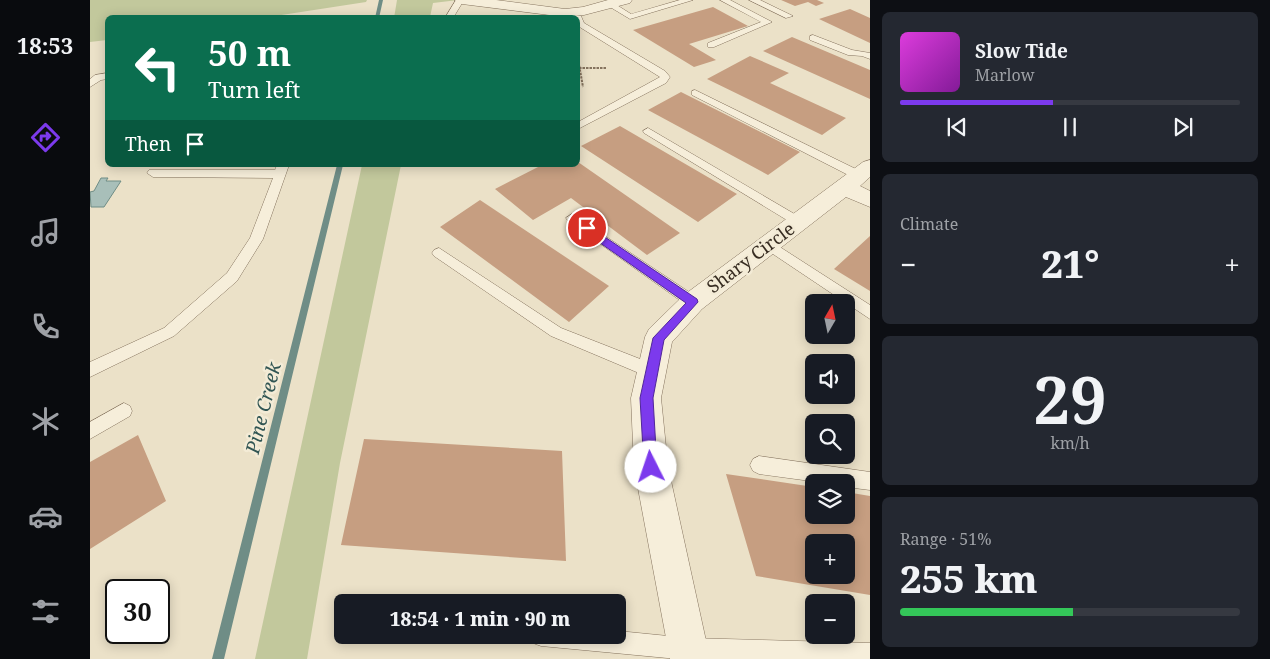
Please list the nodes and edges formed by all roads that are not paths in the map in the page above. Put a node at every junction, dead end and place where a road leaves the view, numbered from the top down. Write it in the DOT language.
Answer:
graph roads {
  1 [pos="461,0"];
  2 [pos="625,0"];
  3 [pos="689,0"];
  4 [pos="724,0"];
  5 [pos="754,0"];
  6 [pos="609,4"];
  7 [pos="451,15"];
  8 [pos="570,15"];
  9 [pos="579,15"];
  10 [pos="789,16"];
  11 [pos="580,22"];
  12 [pos="813,38"];
  13 [pos="711,45"];
  14 [pos="870,56"];
  15 [pos="105,76"];
  16 [pos="90,84"];
  17 [pos="695,93"];
  18 [pos="580,125"];
  19 [pos="648,131"];
  20 [pos="157,167"];
  21 [pos="282,169"];
  22 [pos="861,182"];
  23 [pos="572,218"];
  24 [pos="799,222"];
  25 [pos="769,245"];
  26 [pos="439,253"];
  27 [pos="693,302"];
  28 [pos="868,312"];
  29 [pos="90,370"];
  30 [pos="652,371"];
  31 [pos="124,411"];
  32 [pos="90,431"];
  33 [pos="759,465"];
  34 [pos="870,481"];
  35 [pos="611,644"];
  36 [pos="689,654"];
  37 [pos="870,654"];
  1 -- 7 [label="lane"];
  1 -- 8 [label="street"];
  2 -- 6 [label="street"];
  3 -- 6 [label="lane"];
  4 -- 13 [label="lane"];
  5 -- 10 [label="lane"];
  6 -- 9 [label="street"];
  11 -- 18 [label="lane"];
  12 -- 14 [label="lane"];
  15 -- 16 [label="lane"];
  17 -- 22 [label="lane"];
  19 -- 24 [label="lane"];
  20 -- 21 [label="lane"];
  21 -- 29 [label="lane"];
  22 -- 24 [label="street, Shary Circle"];
  23 -- 27 [label="lane"];
  24 -- 25 [label="street, Shary Circle"];
  25 -- 27 [label="street, Shary Circle"];
  25 -- 28 [label="lane"];
  26 -- 30 [label="lane"];
  27 -- 30 [label="street, Shary Circle"];
  30 -- 36 [label="street, Shary Circle"];
  31 -- 32 [label="lane"];
  33 -- 34 [label="lane"];
  35 -- 36 [label="lane"];
  36 -- 37 [label="lane"];
}
